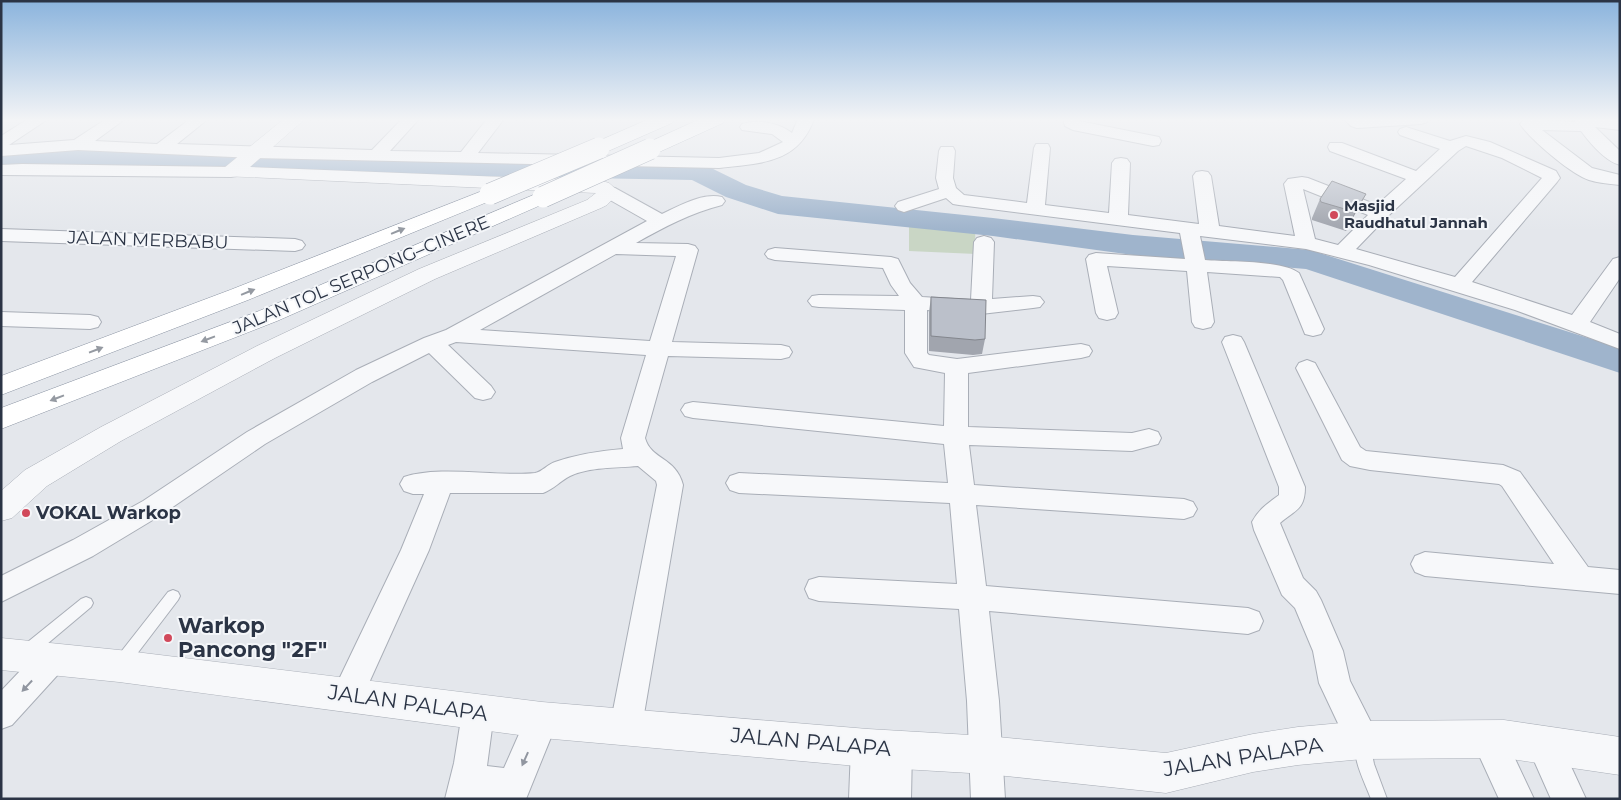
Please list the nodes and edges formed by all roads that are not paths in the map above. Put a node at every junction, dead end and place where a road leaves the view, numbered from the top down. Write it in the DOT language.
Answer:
graph roads {
  1 [pos="213,156"];
  2 [pos="260,156"];
  3 [pos="263,156"];
  4 [pos="370,156"];
  5 [pos="391,156"];
  6 [pos="580,156"];
  7 [pos="636,156"];
  8 [pos="762,156"];
  9 [pos="946,156"];
  10 [pos="1041,156"];
  11 [pos="1359,156"];
  12 [pos="1442,156"];
  13 [pos="1513,156"];
  14 [pos="1566,156"];
  15 [pos="465,158"];
  16 [pos="1121,162"];
  17 [pos="254,163"];
  18 [pos="1,170"];
  19 [pos="1202,176"];
  20 [pos="1419,178"];
  21 [pos="1620,180"];
  22 [pos="609,192"];
  23 [pos="948,192"];
  24 [pos="716,200"];
  25 [pos="904,206"];
  26 [pos="1035,209"];
  27 [pos="1380,213"];
  28 [pos="1118,219"];
  29 [pos="661,221"];
  30 [pos="1210,232"];
  31 [pos="1,235"];
  32 [pos="984,242"];
  33 [pos="1306,243"];
  34 [pos="295,245"];
  35 [pos="1192,247"];
  36 [pos="610,248"];
  37 [pos="1343,251"];
  38 [pos="775,254"];
  39 [pos="1620,263"];
  40 [pos="1459,285"];
  41 [pos="819,301"];
  42 [pos="916,302"];
  43 [pos="1033,302"];
  44 [pos="981,307"];
  45 [pos="1107,313"];
  46 [pos="1,319"];
  47 [pos="90,322"];
  48 [pos="1203,322"];
  49 [pos="1578,323"];
  50 [pos="1313,329"];
  51 [pos="443,339"];
  52 [pos="1233,342"];
  53 [pos="1620,342"];
  54 [pos="660,349"];
  55 [pos="1081,351"];
  56 [pos="781,352"];
  57 [pos="957,367"];
  58 [pos="1307,368"];
  59 [pos="1,386"];
  60 [pos="483,392"];
  61 [pos="693,410"];
  62 [pos="1,419"];
  63 [pos="956,436"];
  64 [pos="1149,438"];
  65 [pos="642,456"];
  66 [pos="739,483"];
  67 [pos="413,484"];
  68 [pos="441,484"];
  69 [pos="963,494"];
  70 [pos="1,508"];
  71 [pos="1184,509"];
  72 [pos="1425,564"];
  73 [pos="1580,578"];
  74 [pos="1620,582"];
  75 [pos="819,589"];
  76 [pos="1,590"];
  77 [pos="173,596"];
  78 [pos="973,597"];
  79 [pos="86,603"];
  80 [pos="1248,621"];
  81 [pos="25,657"];
  82 [pos="120,666"];
  83 [pos="348,694"];
  84 [pos="478,713"];
  85 [pos="1,714"];
  86 [pos="542,720"];
  87 [pos="626,726"];
  88 [pos="1363,740"];
  89 [pos="1489,740"];
  90 [pos="1544,745"];
  91 [pos="881,748"];
  92 [pos="987,755"];
  93 [pos="1619,758"];
  94 [pos="464,790"];
  95 [pos="511,792"];
  96 [pos="866,799"];
  97 [pos="894,799"];
  98 [pos="988,799"];
  99 [pos="1379,799"];
  100 [pos="1517,799"];
  101 [pos="1570,799"];
  1 -- 17 [label="street"];
  2 -- 17 [label="street"];
  3 -- 17 [label="street"];
  4 -- 17 [label="street"];
  5 -- 15 [label="street"];
  59 -- 6 [label="highway, JALAN TOL SERPONG–CINERE, one-way, bridge"];
  7 -- 62 [label="highway, JALAN TOL SERPONG–CINERE, one-way, bridge"];
  8 -- 15 [label="street"];
  9 -- 23 [label="street"];
  10 -- 26 [label="street"];
  11 -- 20 [label="street"];
  12 -- 20 [label="street"];
  13 -- 40 [label="street"];
  14 -- 21 [label="street"];
  16 -- 28 [label="street"];
  17 -- 18 [label="street"];
  17 -- 22 [label="street"];
  19 -- 30 [label="street"];
  20 -- 27 [label="street"];
  22 -- 29 [label="street"];
  22 -- 70 [label="street"];
  23 -- 25 [label="street"];
  23 -- 26 [label="street"];
  24 -- 29 [label="street"];
  26 -- 28 [label="street"];
  27 -- 33 [label="street"];
  27 -- 37 [label="street"];
  28 -- 35 [label="street"];
  29 -- 36 [label="street"];
  30 -- 33 [label="street"];
  30 -- 35 [label="street"];
  31 -- 34 [label="street, JALAN MERBABU"];
  32 -- 44 [label="street"];
  33 -- 37 [label="street"];
  35 -- 45 [label="street"];
  35 -- 48 [label="street"];
  35 -- 50 [label="street"];
  36 -- 51 [label="street"];
  36 -- 54 [label="street"];
  37 -- 40 [label="street"];
  38 -- 42 [label="street"];
  39 -- 49 [label="street"];
  40 -- 49 [label="street"];
  41 -- 42 [label="street"];
  42 -- 44 [label="street"];
  42 -- 57 [label="street"];
  43 -- 44 [label="street"];
  46 -- 47 [label="street"];
  49 -- 53 [label="street"];
  51 -- 54 [label="street"];
  51 -- 60 [label="street"];
  51 -- 76 [label="street"];
  52 -- 88 [label="street"];
  54 -- 56 [label="street"];
  54 -- 65 [label="street"];
  55 -- 57 [label="street"];
  57 -- 63 [label="street"];
  58 -- 73 [label="street"];
  61 -- 63 [label="street"];
  63 -- 64 [label="street"];
  63 -- 69 [label="street"];
  65 -- 68 [label="street"];
  65 -- 87 [label="street"];
  66 -- 69 [label="street"];
  67 -- 68 [label="street"];
  68 -- 83 [label="street"];
  69 -- 71 [label="street"];
  69 -- 78 [label="street"];
  72 -- 73 [label="street"];
  73 -- 74 [label="street"];
  75 -- 78 [label="street"];
  77 -- 82 [label="lane"];
  78 -- 80 [label="street"];
  78 -- 92 [label="street"];
  79 -- 81 [label="lane"];
  81 -- 82 [label="street, JALAN PALAPA"];
  81 -- 85 [label="street, one-way"];
  82 -- 83 [label="street, JALAN PALAPA"];
  83 -- 84 [label="street, JALAN PALAPA"];
  84 -- 86 [label="street, JALAN PALAPA"];
  84 -- 94 [label="street"];
  86 -- 87 [label="street, JALAN PALAPA"];
  86 -- 95 [label="street, one-way"];
  87 -- 91 [label="street, JALAN PALAPA"];
  88 -- 89 [label="street, JALAN PALAPA"];
  88 -- 92 [label="street, JALAN PALAPA"];
  88 -- 99 [label="lane"];
  89 -- 90 [label="street, JALAN PALAPA"];
  89 -- 100 [label="street"];
  90 -- 93 [label="street, JALAN PALAPA"];
  90 -- 101 [label="street"];
  91 -- 92 [label="street, JALAN PALAPA"];
  91 -- 96 [label="street"];
  91 -- 97 [label="street"];
  92 -- 98 [label="street"];
  94 -- 95 [label="street"];
}
